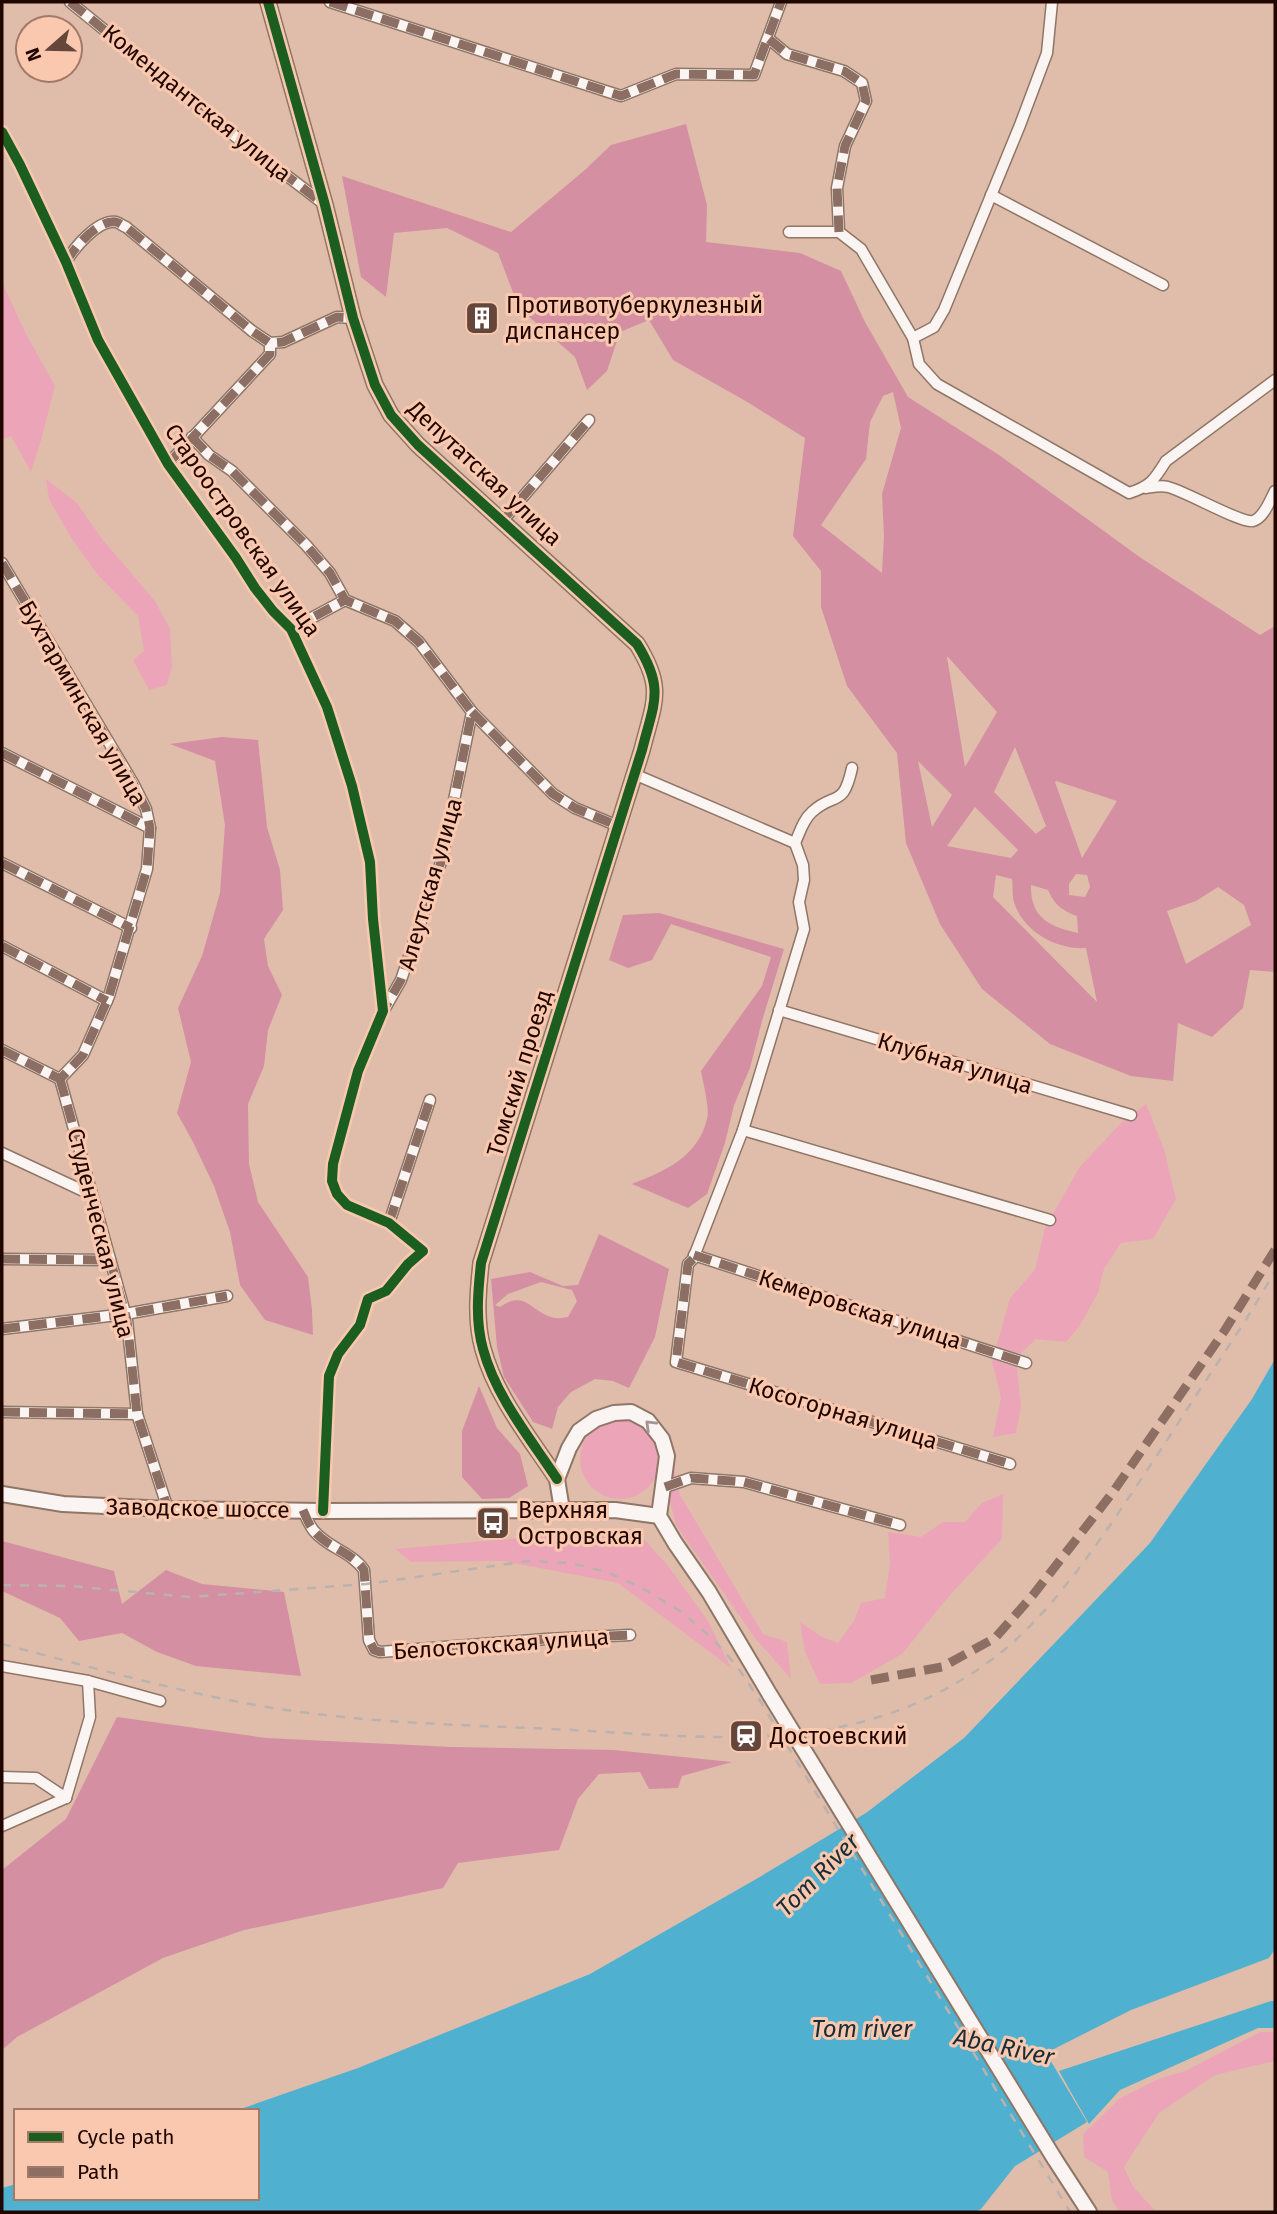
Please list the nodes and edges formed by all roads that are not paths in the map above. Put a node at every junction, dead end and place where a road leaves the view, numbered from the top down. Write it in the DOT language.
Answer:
graph roads {
  1 [pos="70,2"];
  2 [pos="268,2"];
  3 [pos="330,2"];
  4 [pos="781,2"];
  5 [pos="1052,2"];
  6 [pos="769,39"];
  7 [pos="2,132"];
  8 [pos="991,195"];
  9 [pos="325,205"];
  10 [pos="789,232"];
  11 [pos="839,232"];
  12 [pos="66,262"];
  13 [pos="1163,285"];
  14 [pos="353,318"];
  15 [pos="913,338"];
  16 [pos="270,343"];
  17 [pos="1275,380"];
  18 [pos="589,421"];
  19 [pos="192,437"];
  20 [pos="168,464"];
  21 [pos="1145,488"];
  22 [pos="1275,491"];
  23 [pos="503,520"];
  24 [pos="2,563"];
  25 [pos="345,600"];
  26 [pos="291,629"];
  27 [pos="655,699"];
  28 [pos="472,712"];
  29 [pos="2,753"];
  30 [pos="852,768"];
  31 [pos="634,774"];
  32 [pos="618,826"];
  33 [pos="150,828"];
  34 [pos="795,843"];
  35 [pos="2,863"];
  36 [pos="131,928"];
  37 [pos="2,946"];
  38 [pos="107,1000"];
  39 [pos="779,1010"];
  40 [pos="383,1011"];
  41 [pos="2,1050"];
  42 [pos="60,1079"];
  43 [pos="430,1100"];
  44 [pos="1131,1115"];
  45 [pos="743,1130"];
  46 [pos="2,1153"];
  47 [pos="92,1195"];
  48 [pos="1049,1220"];
  49 [pos="389,1223"];
  50 [pos="694,1257"];
  51 [pos="2,1259"];
  52 [pos="110,1259"];
  53 [pos="226,1296"];
  54 [pos="125,1314"];
  55 [pos="2,1329"];
  56 [pos="1026,1363"];
  57 [pos="2,1412"];
  58 [pos="137,1414"];
  59 [pos="1010,1464"];
  60 [pos="557,1479"];
  61 [pos="665,1488"];
  62 [pos="2,1494"];
  63 [pos="168,1509"];
  64 [pos="303,1510"];
  65 [pos="562,1510"];
  66 [pos="323,1511"];
  67 [pos="659,1516"];
  68 [pos="900,1525"];
  69 [pos="630,1635"];
  70 [pos="2,1666"];
  71 [pos="88,1681"];
  72 [pos="160,1701"];
  73 [pos="2,1777"];
  74 [pos="66,1798"];
  75 [pos="2,1826"];
  76 [pos="1089,2212"];
  1 -- 9 [label="street, Комендантская улица"];
  2 -- 9 [label="main road, Депутатская улица"];
  3 -- 6 [label="street"];
  4 -- 6 [label="street"];
  5 -- 8 [label="street"];
  6 -- 11 [label="street"];
  7 -- 12 [label="street, Староостровская улица"];
  8 -- 13 [label="street"];
  8 -- 15 [label="street"];
  9 -- 14 [label="main road, Депутатская улица"];
  10 -- 11 [label="street"];
  11 -- 15 [label="street"];
  12 -- 16 [label="street"];
  12 -- 20 [label="street, Староостровская улица"];
  14 -- 16 [label="street"];
  14 -- 23 [label="main road, Депутатская улица"];
  15 -- 21 [label="street"];
  16 -- 19 [label="street"];
  17 -- 21 [label="street"];
  18 -- 23 [label="street"];
  19 -- 20 [label="street"];
  19 -- 25 [label="street"];
  20 -- 26 [label="street, Староостровская улица"];
  21 -- 22 [label="street"];
  23 -- 27 [label="main road, Депутатская улица"];
  24 -- 33 [label="street, Бухтарминская улица"];
  25 -- 26 [label="street"];
  25 -- 28 [label="street"];
  26 -- 40 [label="street, Староостровская улица"];
  27 -- 31 [label="main road, Томский проезд"];
  28 -- 32 [label="street"];
  28 -- 40 [label="street, Алеутская улица"];
  29 -- 33 [label="street"];
  30 -- 34 [label="street"];
  31 -- 32 [label="main road, Томский проезд"];
  31 -- 34 [label="street"];
  32 -- 60 [label="main road, Томский проезд"];
  33 -- 36 [label="street, Бухтарминская улица"];
  34 -- 39 [label="street"];
  35 -- 36 [label="street"];
  36 -- 38 [label="street, Бухтарминская улица"];
  37 -- 38 [label="street"];
  38 -- 42 [label="street, Бухтарминская улица"];
  39 -- 44 [label="street, Клубная улица"];
  39 -- 45 [label="street"];
  40 -- 49 [label="street, Староостровская улица"];
  41 -- 42 [label="street"];
  42 -- 47 [label="street, Студенческая улица"];
  43 -- 49 [label="street"];
  45 -- 48 [label="street"];
  45 -- 50 [label="street"];
  46 -- 47 [label="street"];
  47 -- 52 [label="street, Студенческая улица"];
  49 -- 66 [label="street, Староостровская улица"];
  50 -- 56 [label="street, Кемеровская улица"];
  50 -- 59 [label="street, Косогорная улица"];
  51 -- 52 [label="street"];
  52 -- 54 [label="street, Студенческая улица"];
  53 -- 54 [label="street"];
  54 -- 55 [label="street"];
  54 -- 58 [label="street, Студенческая улица"];
  57 -- 58 [label="street"];
  58 -- 63 [label="street, Студенческая улица"];
  61 -- 60 [label="main road, one-way"];
  60 -- 65 [label="main road"];
  61 -- 67 [label="main road"];
  61 -- 68 [label="street"];
  62 -- 63 [label="main road, Заводское шоссе"];
  63 -- 64 [label="main road, Заводское шоссе"];
  64 -- 66 [label="main road, Заводское шоссе"];
  64 -- 69 [label="street, Белостокская улица"];
  65 -- 66 [label="main road, Заводское шоссе"];
  65 -- 67 [label="main road, Заводское шоссе"];
  67 -- 76 [label="main road, bridge"];
  70 -- 71 [label="street"];
  71 -- 72 [label="street"];
  71 -- 74 [label="street"];
  73 -- 74 [label="street"];
  74 -- 75 [label="street"];
}
